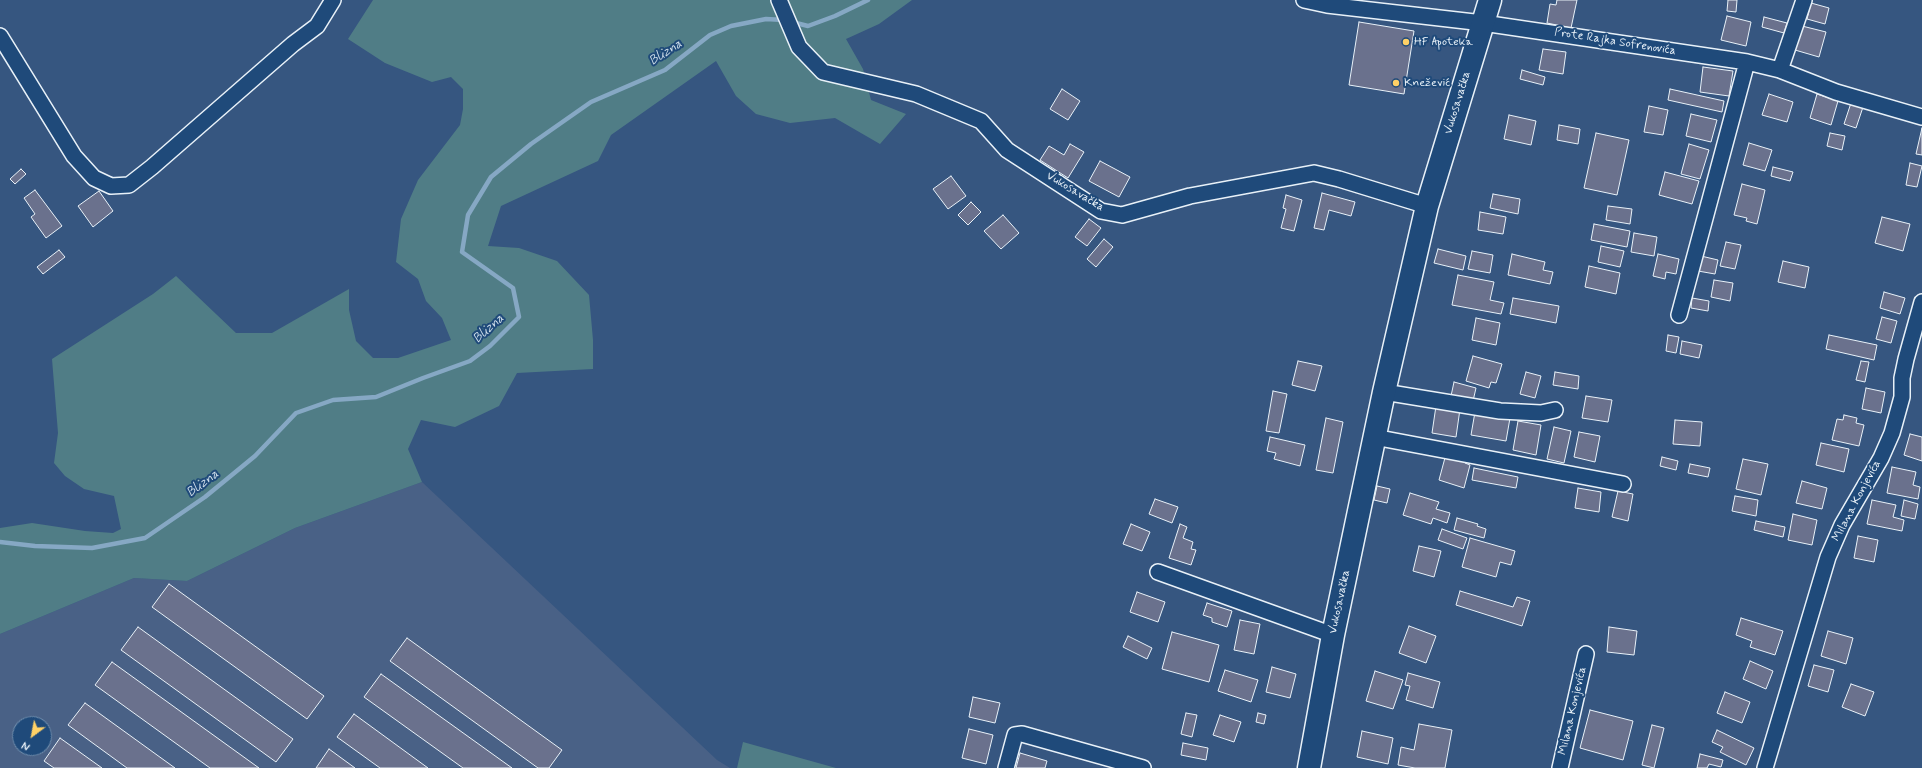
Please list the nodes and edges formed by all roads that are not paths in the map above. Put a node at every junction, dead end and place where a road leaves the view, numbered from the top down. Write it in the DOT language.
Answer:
graph roads {
  1 [pos="333,0"];
  2 [pos="1304,0"];
  3 [pos="1490,0"];
  4 [pos="1804,0"];
  5 [pos="780,1"];
  6 [pos="1483,22"];
  7 [pos="0,36"];
  8 [pos="1747,62"];
  9 [pos="1780,70"];
  10 [pos="1922,117"];
  11 [pos="1427,206"];
  12 [pos="1922,302"];
  13 [pos="1679,315"];
  14 [pos="1384,392"];
  15 [pos="1555,410"];
  16 [pos="1374,437"];
  17 [pos="1623,484"];
  18 [pos="1158,572"];
  19 [pos="1333,635"];
  20 [pos="1586,654"];
  21 [pos="1006,768"];
  22 [pos="1143,768"];
  23 [pos="1309,768"];
  24 [pos="1560,768"];
  25 [pos="1765,768"];
  1 -- 7 [label="street"];
  2 -- 6 [label="street, Prote Rajka Sofrenovića"];
  3 -- 6 [label="main road, Vukosavačka"];
  4 -- 9 [label="street"];
  5 -- 11 [label="street, Vukosavačka"];
  6 -- 8 [label="street, Prote Rajka Sofrenovića"];
  6 -- 11 [label="main road, Vukosavačka"];
  8 -- 9 [label="street, Prote Rajka Sofrenovića"];
  8 -- 13 [label="street"];
  9 -- 10 [label="street, Prote Rajka Sofrenovića"];
  11 -- 14 [label="main road, Vukosavačka"];
  12 -- 25 [label="street, Milana Konjevića"];
  14 -- 15 [label="street"];
  14 -- 16 [label="main road, Vukosavačka"];
  16 -- 17 [label="street"];
  16 -- 19 [label="main road, Vukosavačka"];
  18 -- 19 [label="street"];
  19 -- 23 [label="main road, Vukosavačka"];
  20 -- 24 [label="street, Milana Konjevića"];
  21 -- 22 [label="street"];
}
